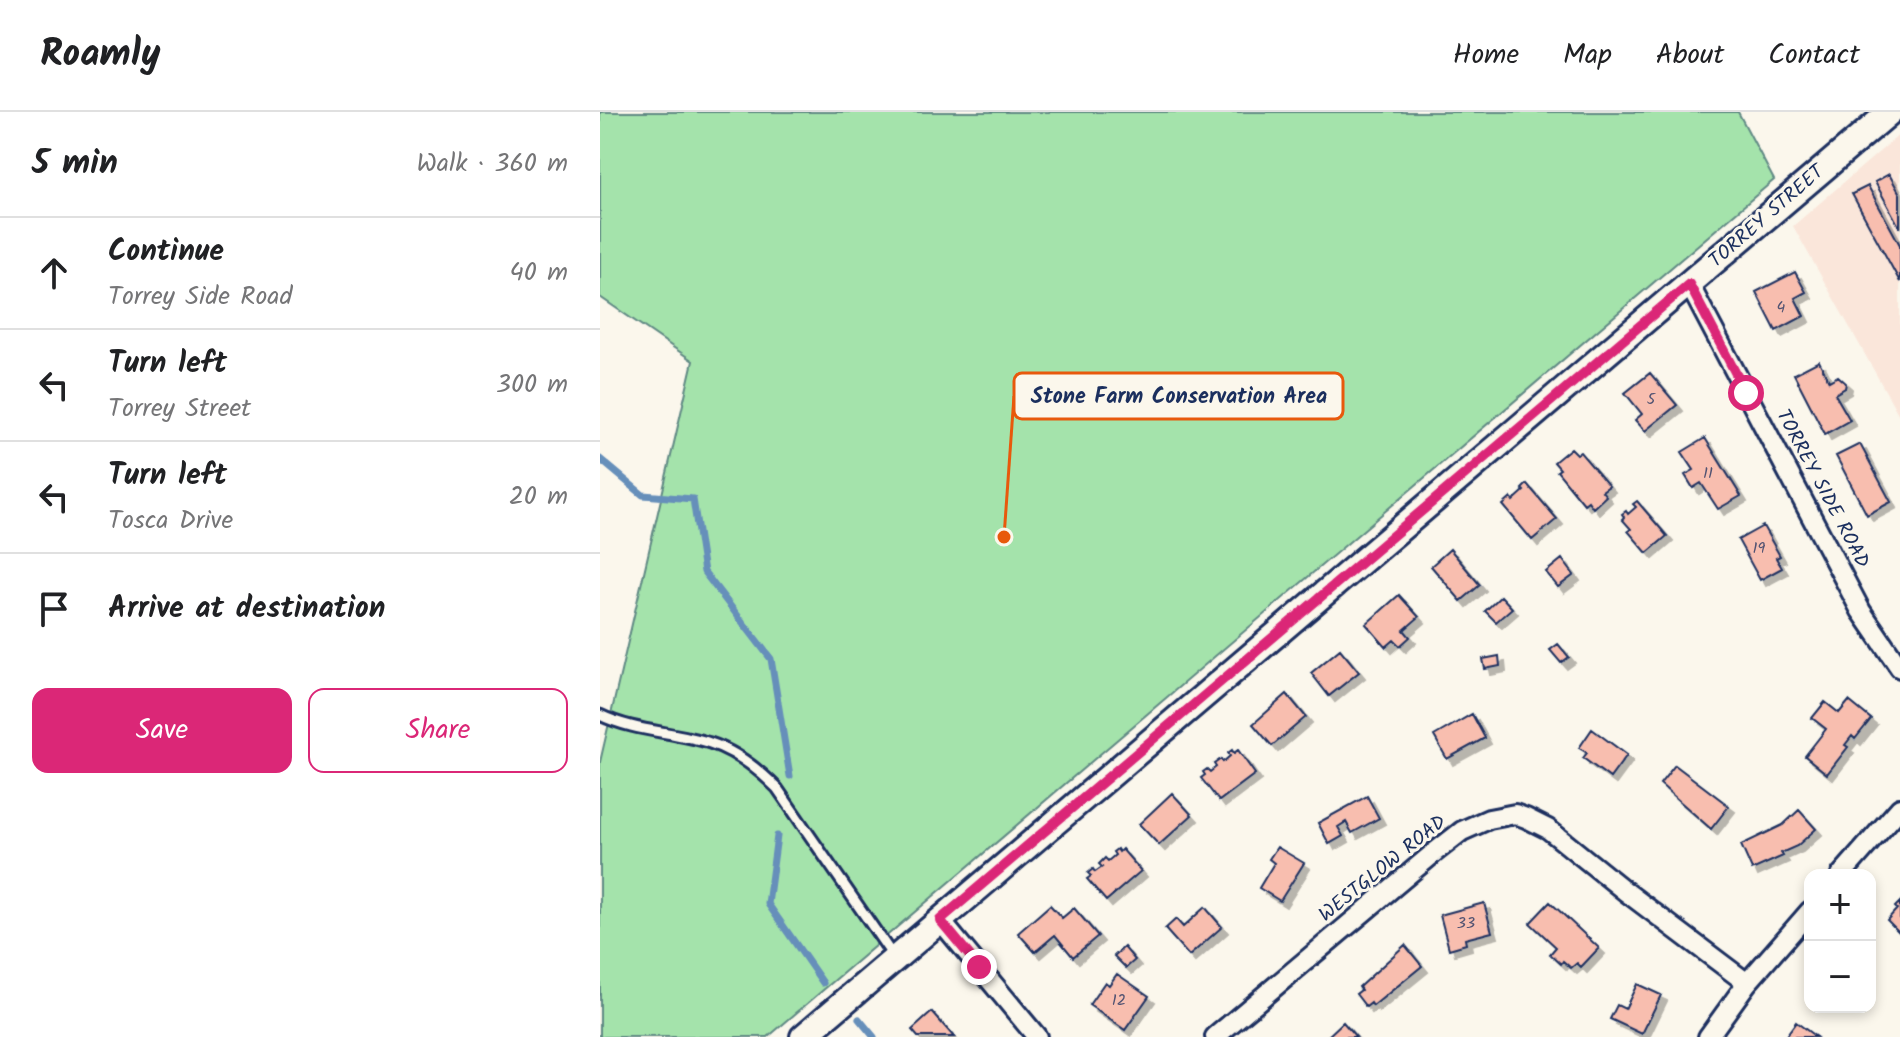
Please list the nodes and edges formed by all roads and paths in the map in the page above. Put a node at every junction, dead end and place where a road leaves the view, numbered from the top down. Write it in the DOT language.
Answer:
graph roads {
  1 [pos="1890,112"];
  2 [pos="1689,284"];
  3 [pos="1900,668"];
  4 [pos="600,715"];
  5 [pos="1900,808"];
  6 [pos="1846,869"];
  7 [pos="1804,918"];
  8 [pos="940,920"];
  9 [pos="895,959"];
  10 [pos="1747,983"];
  11 [pos="803,1037"];
  12 [pos="1037,1037"];
  13 [pos="1215,1037"];
  14 [pos="1708,1037"];
  1 -- 2 [label="main road, TORREY STREET"];
  2 -- 3 [label="street, TORREY SIDE ROAD"];
  2 -- 8 [label="main road, TORREY STREET"];
  4 -- 9 [label="lane"];
  5 -- 6 [label="street"];
  7 -- 10 [label="street"];
  8 -- 9 [label="main road, TORREY STREET"];
  8 -- 12 [label="street"];
  9 -- 11 [label="main road, TORREY STREET"];
  10 -- 13 [label="street, WESTGLOW ROAD"];
  10 -- 14 [label="street"];
}
